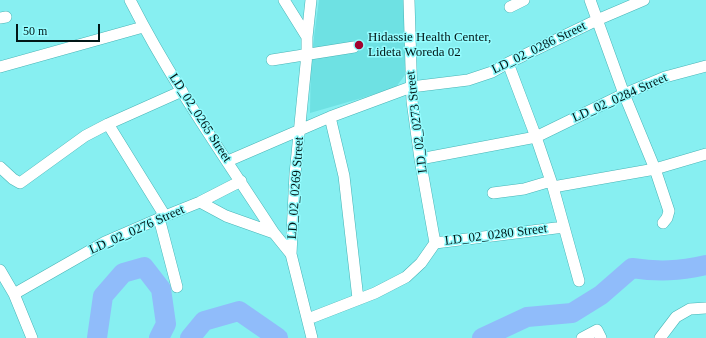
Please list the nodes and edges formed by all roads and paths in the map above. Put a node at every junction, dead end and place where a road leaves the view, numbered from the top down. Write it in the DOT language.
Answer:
graph roads {
  1 [pos="130,0"];
  2 [pos="284,0"];
  3 [pos="312,0"];
  4 [pos="409,0"];
  5 [pos="524,0"];
  6 [pos="590,0"];
  7 [pos="641,0"];
  8 [pos="510,7"];
  9 [pos="597,20"];
  10 [pos="143,27"];
  11 [pos="307,37"];
  12 [pos="354,47"];
  13 [pos="308,54"];
  14 [pos="272,60"];
  15 [pos="508,63"];
  16 [pos="0,66"];
  17 [pos="706,66"];
  18 [pos="411,88"];
  19 [pos="182,91"];
  20 [pos="624,94"];
  21 [pos="330,117"];
  22 [pos="108,124"];
  23 [pos="300,130"];
  24 [pos="536,137"];
  25 [pos="706,154"];
  26 [pos="420,159"];
  27 [pos="228,162"];
  28 [pos="0,167"];
  29 [pos="655,169"];
  30 [pos="241,181"];
  31 [pos="552,184"];
  32 [pos="494,193"];
  33 [pos="200,202"];
  34 [pos="162,217"];
  35 [pos="663,223"];
  36 [pos="564,227"];
  37 [pos="274,233"];
  38 [pos="435,243"];
  39 [pos="291,254"];
  40 [pos="0,270"];
  41 [pos="579,281"];
  42 [pos="177,287"];
  43 [pos="14,294"];
  44 [pos="358,300"];
  45 [pos="706,308"];
  46 [pos="308,319"];
  47 [pos="312,336"];
  48 [pos="32,338"];
  49 [pos="582,338"];
  50 [pos="601,338"];
  51 [pos="660,338"];
  1 -- 10 [label="street, LD_02_0265 Street"];
  2 -- 11 [label="street"];
  3 -- 11 [label="street, LD_02_0269 Street"];
  4 -- 18 [label="street, LD_02_0273 Street"];
  5 -- 8 [label="street"];
  6 -- 9 [label="street"];
  7 -- 9 [label="street, LD_02_0286 Street"];
  9 -- 15 [label="street, LD_02_0286 Street"];
  9 -- 20 [label="street"];
  10 -- 16 [label="street"];
  10 -- 19 [label="street, LD_02_0265 Street"];
  11 -- 13 [label="street, LD_02_0269 Street"];
  12 -- 13 [label="street"];
  13 -- 14 [label="street"];
  13 -- 23 [label="street, LD_02_0269 Street"];
  15 -- 18 [label="street, LD_02_0286 Street"];
  15 -- 24 [label="street"];
  17 -- 20 [label="street, LD_02_0284 Street"];
  18 -- 21 [label="street, LD_02_0286 Street"];
  18 -- 26 [label="street, LD_02_0273 Street"];
  19 -- 22 [label="street"];
  19 -- 27 [label="street, LD_02_0265 Street"];
  20 -- 24 [label="street, LD_02_0284 Street"];
  20 -- 29 [label="street"];
  21 -- 23 [label="street, LD_02_0286 Street"];
  21 -- 44 [label="street"];
  22 -- 28 [label="street"];
  22 -- 34 [label="street"];
  23 -- 27 [label="street, LD_02_0286 Street"];
  23 -- 39 [label="street, LD_02_0269 Street"];
  24 -- 26 [label="street, LD_02_0284 Street"];
  24 -- 31 [label="street"];
  25 -- 29 [label="street"];
  26 -- 38 [label="street, LD_02_0273 Street"];
  27 -- 30 [label="street, LD_02_0265 Street"];
  29 -- 31 [label="street"];
  29 -- 35 [label="street"];
  30 -- 33 [label="street, LD_02_0276 Street"];
  30 -- 37 [label="street, LD_02_0265 Street"];
  31 -- 32 [label="street"];
  31 -- 36 [label="street"];
  33 -- 34 [label="street, LD_02_0276 Street"];
  33 -- 37 [label="street"];
  34 -- 42 [label="street"];
  34 -- 43 [label="street, LD_02_0276 Street"];
  36 -- 38 [label="street, LD_02_0280 Street"];
  36 -- 41 [label="street"];
  37 -- 39 [label="street, LD_02_0265 Street"];
  38 -- 44 [label="street, LD_02_0280 Street"];
  39 -- 46 [label="street, LD_02_0269 Street"];
  40 -- 43 [label="street"];
  43 -- 48 [label="street"];
  44 -- 46 [label="street, LD_02_0280 Street"];
  45 -- 51 [label="street"];
  46 -- 47 [label="street, LD_02_0269 Street"];
  49 -- 50 [label="street"];
}
